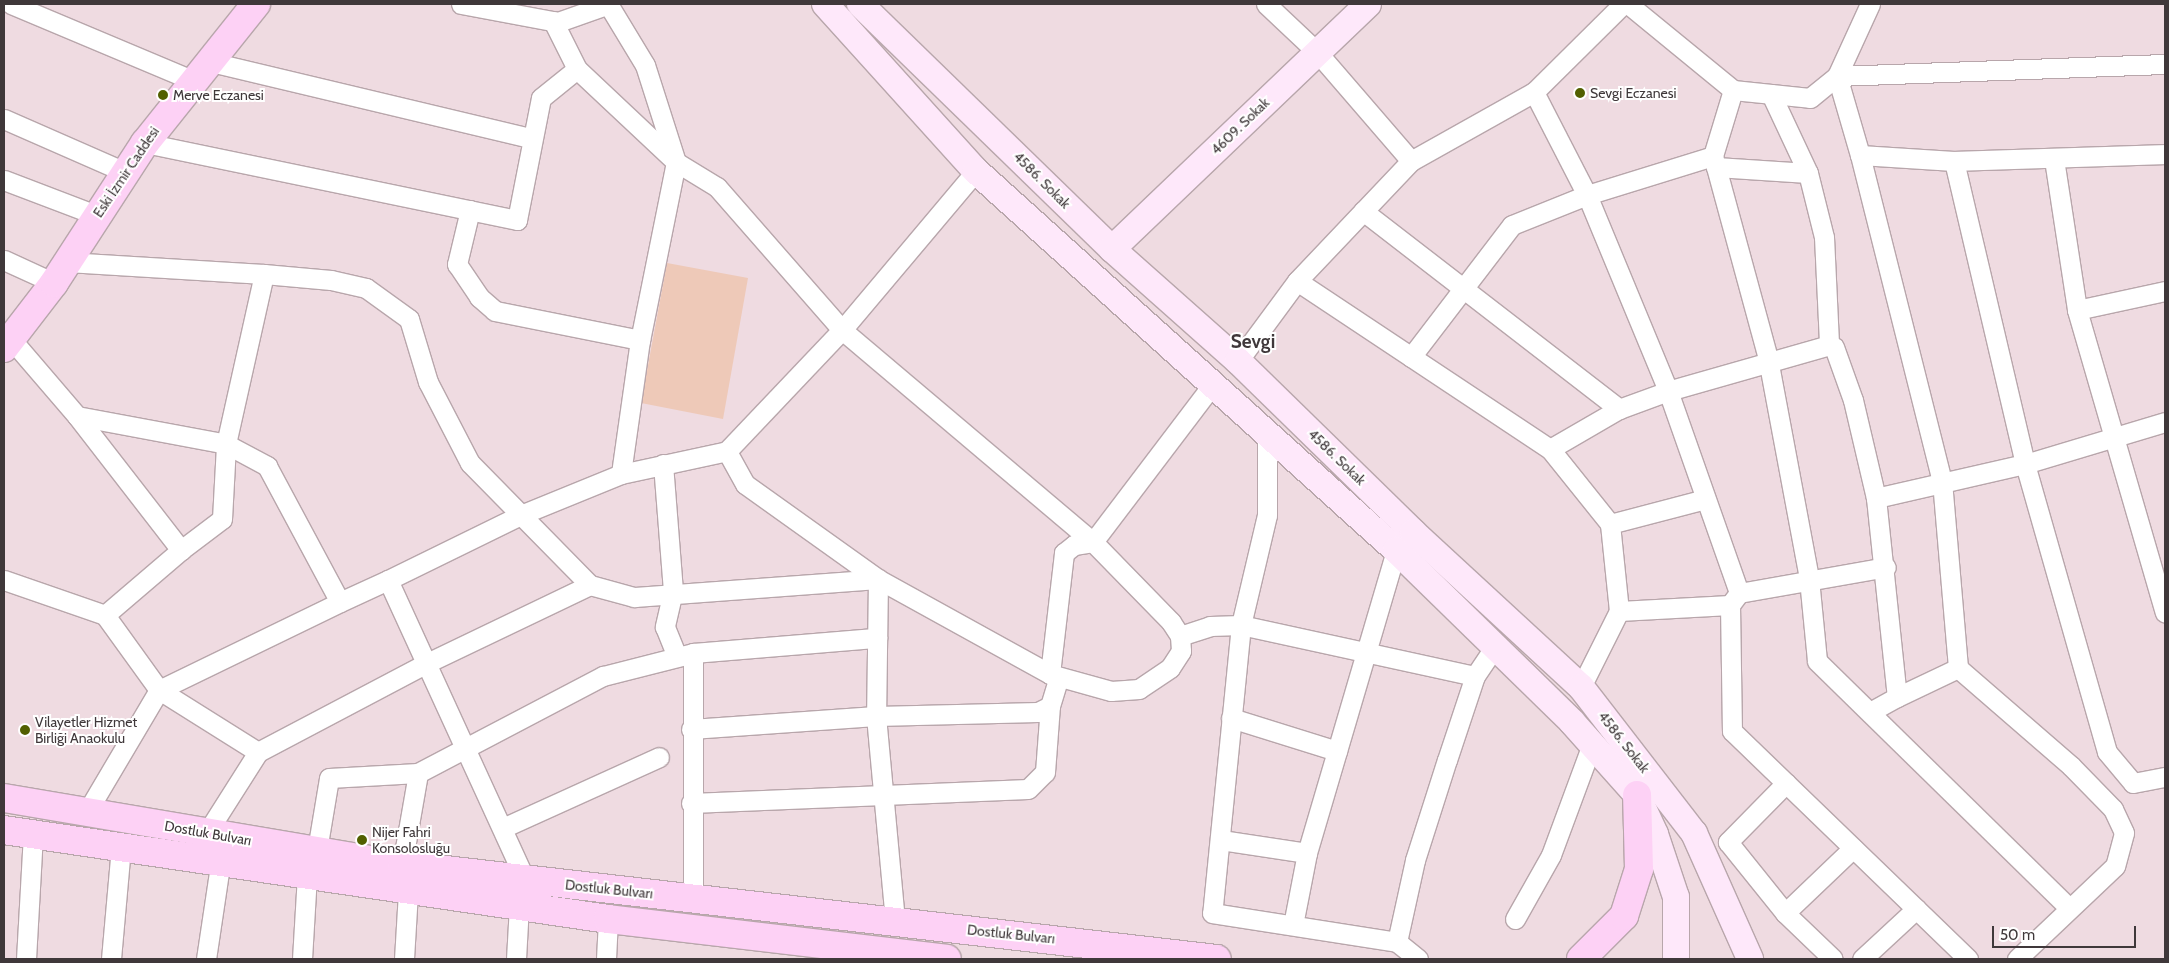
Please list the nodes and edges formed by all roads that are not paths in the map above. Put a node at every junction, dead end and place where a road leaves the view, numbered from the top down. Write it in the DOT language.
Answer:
graph roads {
  1 [pos="12,4"];
  2 [pos="256,4"];
  3 [pos="461,4"];
  4 [pos="609,4"];
  5 [pos="825,4"];
  6 [pos="860,4"];
  7 [pos="1266,4"];
  8 [pos="1368,4"];
  9 [pos="1623,4"];
  10 [pos="1628,4"];
  11 [pos="1870,4"];
  12 [pos="553,21"];
  13 [pos="1317,52"];
  14 [pos="2165,64"];
  15 [pos="577,69"];
  16 [pos="204,72"];
  17 [pos="1837,76"];
  18 [pos="1733,90"];
  19 [pos="1534,92"];
  20 [pos="1771,94"];
  21 [pos="4,119"];
  22 [pos="531,138"];
  23 [pos="144,142"];
  24 [pos="2165,154"];
  25 [pos="1860,155"];
  26 [pos="2054,159"];
  27 [pos="1411,160"];
  28 [pos="1954,161"];
  29 [pos="676,162"];
  30 [pos="1715,162"];
  31 [pos="976,171"];
  32 [pos="125,172"];
  33 [pos="1808,173"];
  34 [pos="4,180"];
  35 [pos="1588,195"];
  36 [pos="470,210"];
  37 [pos="1363,211"];
  38 [pos="96,215"];
  39 [pos="1112,249"];
  40 [pos="4,260"];
  41 [pos="60,273"];
  42 [pos="264,274"];
  43 [pos="1297,281"];
  44 [pos="1464,286"];
  45 [pos="2165,291"];
  46 [pos="2077,310"];
  47 [pos="842,330"];
  48 [pos="640,340"];
  49 [pos="7,343"];
  50 [pos="1829,345"];
  51 [pos="1411,357"];
  52 [pos="1768,359"];
  53 [pos="1238,361"];
  54 [pos="1212,385"];
  55 [pos="1668,391"];
  56 [pos="1619,409"];
  57 [pos="78,416"];
  58 [pos="2165,422"];
  59 [pos="1267,432"];
  60 [pos="2112,437"];
  61 [pos="226,444"];
  62 [pos="1550,450"];
  63 [pos="727,451"];
  64 [pos="663,464"];
  65 [pos="2025,464"];
  66 [pos="621,474"];
  67 [pos="1942,481"];
  68 [pos="1876,498"];
  69 [pos="1705,499"];
  70 [pos="523,514"];
  71 [pos="1610,524"];
  72 [pos="1093,542"];
  73 [pos="182,550"];
  74 [pos="1396,550"];
  75 [pos="1886,567"];
  76 [pos="878,578"];
  77 [pos="1809,579"];
  78 [pos="4,580"];
  79 [pos="388,580"];
  80 [pos="590,585"];
  81 [pos="674,591"];
  82 [pos="1734,599"];
  83 [pos="340,602"];
  84 [pos="1619,611"];
  85 [pos="2165,612"];
  86 [pos="105,615"];
  87 [pos="1241,625"];
  88 [pos="1180,636"];
  89 [pos="877,638"];
  90 [pos="1494,646"];
  91 [pos="1366,651"];
  92 [pos="686,655"];
  93 [pos="425,664"];
  94 [pos="1958,668"];
  95 [pos="1054,676"];
  96 [pos="1475,676"];
  97 [pos="1581,687"];
  98 [pos="159,690"];
  99 [pos="1897,697"];
  100 [pos="1050,706"];
  101 [pos="1870,712"];
  102 [pos="876,716"];
  103 [pos="1231,718"];
  104 [pos="691,729"];
  105 [pos="1592,744"];
  106 [pos="467,745"];
  107 [pos="1337,751"];
  108 [pos="258,752"];
  109 [pos="659,757"];
  110 [pos="418,773"];
  111 [pos="2165,777"];
  112 [pos="1786,783"];
  113 [pos="886,792"];
  114 [pos="1637,795"];
  115 [pos="4,798"];
  116 [pos="691,803"];
  117 [pos="88,810"];
  118 [pos="505,827"];
  119 [pos="4,830"];
  120 [pos="206,834"];
  121 [pos="33,835"];
  122 [pos="1220,840"];
  123 [pos="121,847"];
  124 [pos="1853,848"];
  125 [pos="317,850"];
  126 [pos="1307,854"];
  127 [pos="220,865"];
  128 [pos="307,876"];
  129 [pos="405,878"];
  130 [pos="522,892"];
  131 [pos="693,898"];
  132 [pos="2068,907"];
  133 [pos="1916,909"];
  134 [pos="1785,912"];
  135 [pos="608,919"];
  136 [pos="1515,919"];
  137 [pos="895,922"];
  138 [pos="1293,925"];
  139 [pos="1397,942"];
  140 [pos="854,953"];
  141 [pos="26,959"];
  142 [pos="111,959"];
  143 [pos="206,959"];
  144 [pos="302,959"];
  145 [pos="404,959"];
  146 [pos="516,959"];
  147 [pos="606,959"];
  148 [pos="946,959"];
  149 [pos="1217,959"];
  150 [pos="1418,959"];
  151 [pos="1581,959"];
  152 [pos="1676,959"];
  153 [pos="1750,959"];
  154 [pos="1832,959"];
  155 [pos="1862,959"];
  156 [pos="1968,959"];
  157 [pos="2017,959"];
  1 -- 16 [label="street"];
  2 -- 16 [label="main road, Eski İzmir Caddesi"];
  3 -- 12 [label="street"];
  4 -- 12 [label="street"];
  4 -- 29 [label="street"];
  5 -- 31 [label="main road, 4586. Sokak"];
  6 -- 39 [label="main road, 4586. Sokak"];
  7 -- 13 [label="street"];
  8 -- 13 [label="main road, 4609. Sokak"];
  9 -- 19 [label="street"];
  10 -- 18 [label="street"];
  11 -- 17 [label="street"];
  12 -- 15 [label="street"];
  13 -- 27 [label="street"];
  13 -- 39 [label="main road, 4609. Sokak"];
  14 -- 17 [label="street"];
  15 -- 22 [label="street"];
  15 -- 29 [label="street"];
  16 -- 22 [label="street"];
  16 -- 23 [label="main road, Eski İzmir Caddesi"];
  17 -- 20 [label="street"];
  17 -- 25 [label="street"];
  18 -- 20 [label="street"];
  18 -- 30 [label="street"];
  19 -- 27 [label="street"];
  19 -- 35 [label="street"];
  20 -- 33 [label="street"];
  21 -- 32 [label="street"];
  22 -- 36 [label="street"];
  23 -- 32 [label="main road, Eski İzmir Caddesi"];
  23 -- 36 [label="street"];
  24 -- 26 [label="street"];
  25 -- 28 [label="street"];
  25 -- 67 [label="street"];
  26 -- 28 [label="street"];
  26 -- 46 [label="street"];
  27 -- 37 [label="street"];
  28 -- 65 [label="street"];
  29 -- 47 [label="street"];
  29 -- 48 [label="street"];
  30 -- 33 [label="street"];
  30 -- 35 [label="street"];
  30 -- 52 [label="street"];
  31 -- 47 [label="street"];
  31 -- 54 [label="main road, 4586. Sokak"];
  32 -- 38 [label="main road, Eski İzmir Caddesi"];
  33 -- 50 [label="street"];
  34 -- 38 [label="street"];
  35 -- 44 [label="street"];
  35 -- 55 [label="street"];
  36 -- 48 [label="street"];
  37 -- 43 [label="street"];
  37 -- 44 [label="street"];
  38 -- 41 [label="main road, Eski İzmir Caddesi"];
  39 -- 53 [label="main road, 4586. Sokak"];
  40 -- 41 [label="street"];
  41 -- 42 [label="street"];
  41 -- 49 [label="main road, Eski İzmir Caddesi"];
  42 -- 61 [label="street"];
  42 -- 70 [label="street"];
  43 -- 51 [label="street"];
  43 -- 53 [label="street"];
  44 -- 51 [label="street"];
  44 -- 56 [label="street"];
  45 -- 46 [label="street"];
  46 -- 60 [label="street"];
  47 -- 63 [label="street"];
  47 -- 72 [label="street"];
  48 -- 66 [label="street"];
  49 -- 57 [label="street"];
  50 -- 52 [label="street"];
  50 -- 68 [label="street"];
  51 -- 62 [label="street"];
  52 -- 55 [label="street"];
  52 -- 77 [label="street"];
  53 -- 97 [label="main road, 4586. Sokak"];
  54 -- 59 [label="main road, 4586. Sokak"];
  54 -- 72 [label="street"];
  55 -- 56 [label="street"];
  55 -- 69 [label="street"];
  56 -- 62 [label="street"];
  57 -- 61 [label="street"];
  57 -- 73 [label="street"];
  58 -- 60 [label="street"];
  59 -- 74 [label="main road, 4586. Sokak"];
  59 -- 87 [label="street"];
  60 -- 65 [label="street"];
  60 -- 85 [label="street"];
  61 -- 73 [label="street"];
  61 -- 83 [label="street"];
  62 -- 71 [label="street"];
  63 -- 64 [label="street"];
  63 -- 76 [label="street"];
  64 -- 66 [label="street"];
  64 -- 81 [label="street"];
  65 -- 67 [label="street"];
  65 -- 111 [label="street"];
  66 -- 70 [label="street"];
  67 -- 68 [label="street"];
  67 -- 94 [label="street"];
  68 -- 75 [label="street"];
  69 -- 71 [label="street"];
  69 -- 82 [label="street"];
  70 -- 79 [label="street"];
  70 -- 80 [label="street"];
  71 -- 84 [label="street"];
  72 -- 88 [label="street"];
  72 -- 95 [label="street"];
  73 -- 86 [label="street"];
  74 -- 90 [label="main road, 4586. Sokak"];
  74 -- 91 [label="street"];
  75 -- 77 [label="street"];
  75 -- 99 [label="street"];
  76 -- 81 [label="street"];
  76 -- 89 [label="street"];
  76 -- 95 [label="street"];
  77 -- 82 [label="street"];
  77 -- 101 [label="street"];
  78 -- 86 [label="street"];
  79 -- 83 [label="street"];
  79 -- 93 [label="street"];
  80 -- 81 [label="street"];
  80 -- 93 [label="street"];
  81 -- 92 [label="street"];
  82 -- 84 [label="street"];
  82 -- 112 [label="street"];
  83 -- 98 [label="street"];
  84 -- 97 [label="street"];
  86 -- 98 [label="street"];
  87 -- 88 [label="street"];
  87 -- 91 [label="street"];
  87 -- 103 [label="street"];
  88 -- 95 [label="street"];
  89 -- 92 [label="street"];
  89 -- 102 [label="street"];
  90 -- 96 [label="street"];
  90 -- 105 [label="main road, 4586. Sokak"];
  91 -- 96 [label="street"];
  91 -- 107 [label="street"];
  92 -- 104 [label="street"];
  92 -- 106 [label="street"];
  93 -- 106 [label="street"];
  93 -- 108 [label="street"];
  94 -- 99 [label="street"];
  94 -- 132 [label="street"];
  95 -- 100 [label="street"];
  96 -- 139 [label="street"];
  97 -- 153 [label="main road, 4586. Sokak"];
  98 -- 108 [label="street"];
  98 -- 117 [label="street"];
  99 -- 101 [label="street"];
  100 -- 102 [label="street"];
  100 -- 113 [label="street"];
  101 -- 132 [label="street"];
  102 -- 104 [label="street"];
  102 -- 113 [label="street"];
  103 -- 107 [label="street"];
  103 -- 122 [label="street"];
  104 -- 116 [label="street"];
  105 -- 114 [label="main road, 4586. Sokak"];
  105 -- 136 [label="street"];
  106 -- 110 [label="street"];
  106 -- 118 [label="street"];
  107 -- 126 [label="street"];
  108 -- 120 [label="street"];
  109 -- 118 [label="street"];
  110 -- 125 [label="street"];
  110 -- 129 [label="street"];
  112 -- 124 [label="street"];
  112 -- 134 [label="street"];
  113 -- 116 [label="street"];
  113 -- 137 [label="street"];
  114 -- 151 [label="main road"];
  114 -- 152 [label="main road, 4586. Sokak"];
  115 -- 117 [label="main road, Dostluk Bulvarı"];
  116 -- 131 [label="street"];
  117 -- 120 [label="main road, Dostluk Bulvarı"];
  118 -- 130 [label="street"];
  119 -- 121 [label="main road, Dostluk Bulvarı"];
  120 -- 125 [label="main road, Dostluk Bulvarı"];
  121 -- 123 [label="main road, Dostluk Bulvarı"];
  121 -- 141 [label="street"];
  122 -- 126 [label="street"];
  122 -- 138 [label="street"];
  123 -- 127 [label="main road, Dostluk Bulvarı"];
  123 -- 142 [label="street"];
  124 -- 133 [label="street"];
  124 -- 134 [label="street"];
  125 -- 129 [label="main road, Dostluk Bulvarı"];
  126 -- 138 [label="street"];
  127 -- 128 [label="main road, Dostluk Bulvarı"];
  127 -- 143 [label="street"];
  128 -- 129 [label="main road, Dostluk Bulvarı"];
  128 -- 144 [label="street"];
  129 -- 130 [label="main road, Dostluk Bulvarı"];
  129 -- 145 [label="street"];
  130 -- 131 [label="main road, Dostluk Bulvarı"];
  130 -- 135 [label="main road, Dostluk Bulvarı"];
  130 -- 146 [label="street"];
  131 -- 137 [label="main road, Dostluk Bulvarı"];
  132 -- 157 [label="street"];
  133 -- 155 [label="street"];
  133 -- 156 [label="street"];
  134 -- 154 [label="street"];
  135 -- 140 [label="main road, Dostluk Bulvarı"];
  135 -- 147 [label="street"];
  137 -- 149 [label="main road, Dostluk Bulvarı"];
  138 -- 139 [label="street"];
  139 -- 150 [label="street"];
  140 -- 148 [label="main road, Dostluk Bulvarı"];
}
